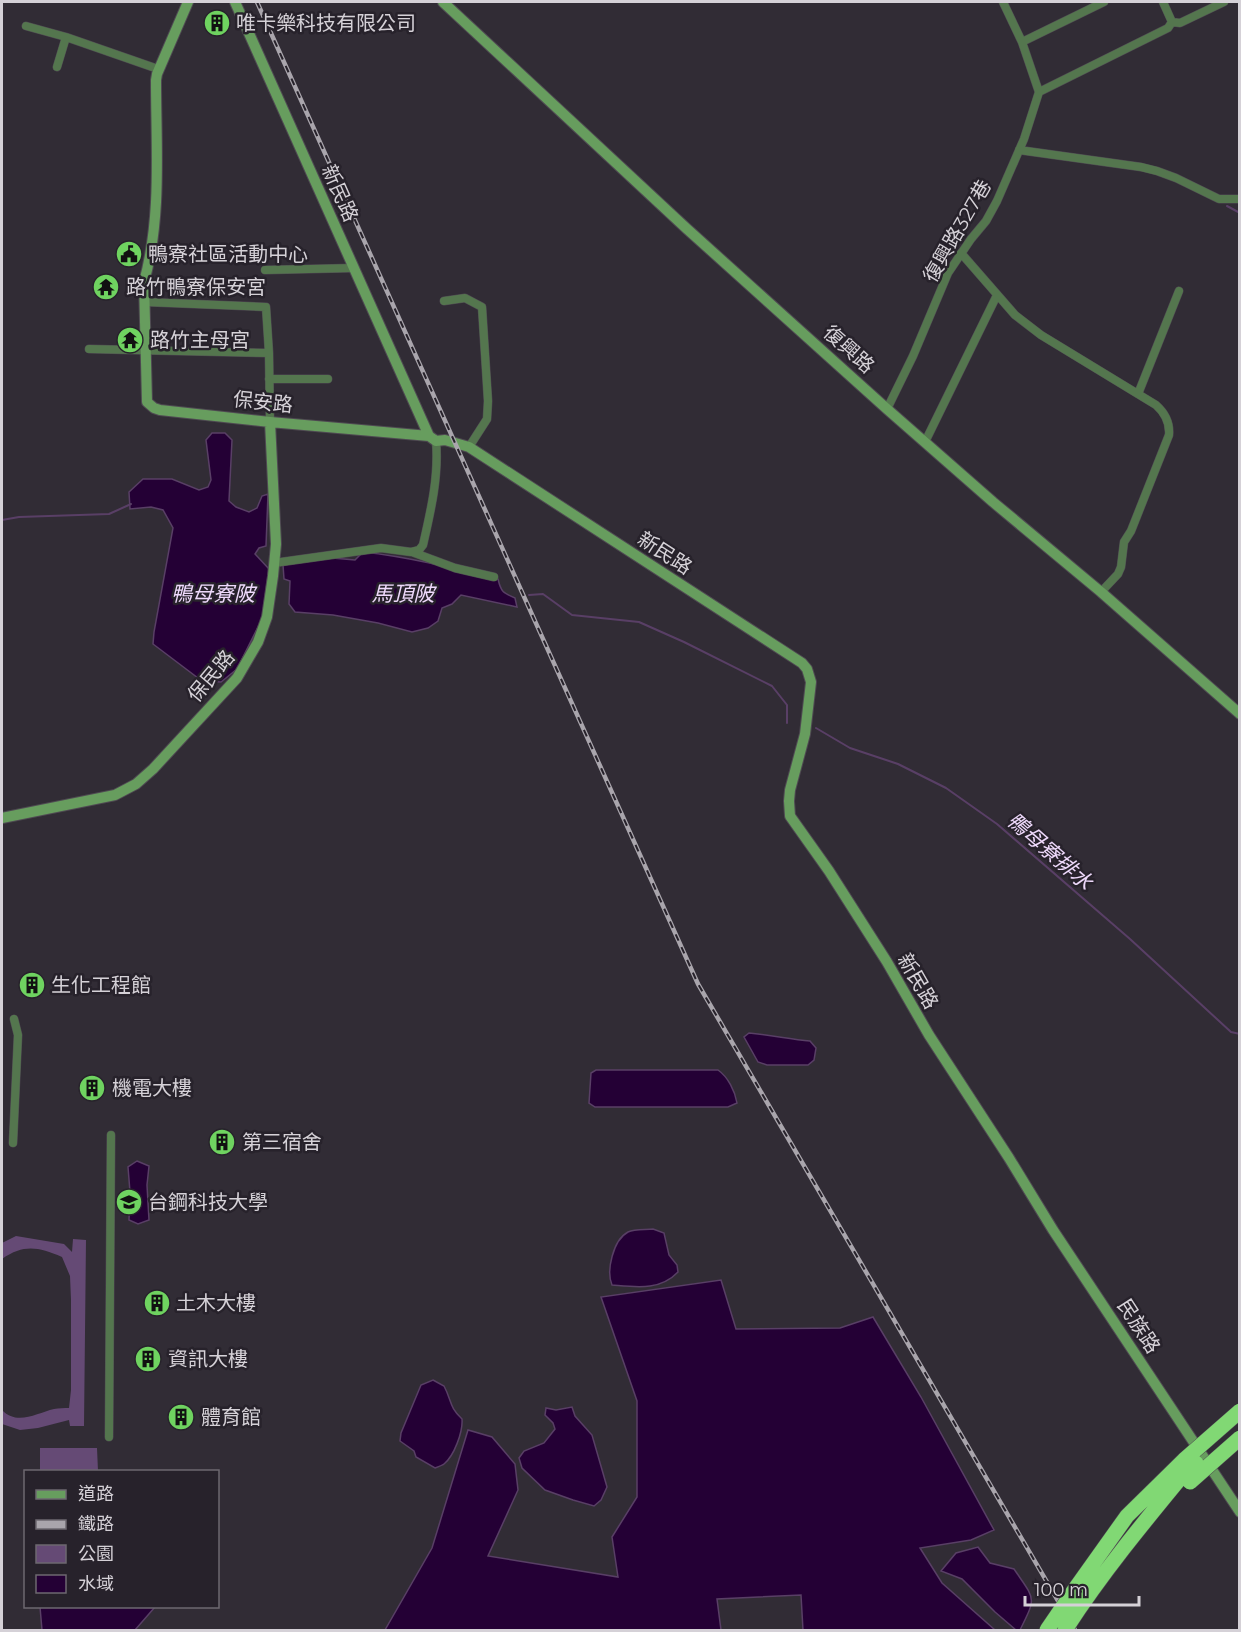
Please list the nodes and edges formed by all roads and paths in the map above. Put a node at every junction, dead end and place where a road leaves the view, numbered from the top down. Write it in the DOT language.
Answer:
graph roads {
  1 [pos="188,2"];
  2 [pos="235,2"];
  3 [pos="443,2"];
  4 [pos="1003,2"];
  5 [pos="1104,2"];
  6 [pos="1163,2"];
  7 [pos="1224,2"];
  8 [pos="1172,22"];
  9 [pos="26,26"];
  10 [pos="66,37"];
  11 [pos="1022,42"];
  12 [pos="57,67"];
  13 [pos="158,69"];
  14 [pos="1039,92"];
  15 [pos="1019,150"];
  16 [pos="1239,199"];
  17 [pos="961,253"];
  18 [pos="354,268"];
  19 [pos="265,270"];
  20 [pos="1179,291"];
  21 [pos="997,295"];
  22 [pos="444,301"];
  23 [pos="145,302"];
  24 [pos="89,349"];
  25 [pos="146,350"];
  26 [pos="269,353"];
  27 [pos="269,379"];
  28 [pos="328,379"];
  29 [pos="1138,394"];
  30 [pos="888,409"];
  31 [pos="270,422"];
  32 [pos="433,438"];
  33 [pos="926,442"];
  34 [pos="469,447"];
  35 [pos="411,552"];
  36 [pos="274,563"];
  37 [pos="494,577"];
  38 [pos="1101,592"];
  39 [pos="1239,714"];
  40 [pos="2,818"];
  41 [pos="14,1019"];
  42 [pos="111,1135"];
  43 [pos="13,1143"];
  44 [pos="1009,1158"];
  45 [pos="1239,1399"];
  46 [pos="1239,1411"];
  47 [pos="1239,1425"];
  48 [pos="109,1437"];
  49 [pos="1239,1438"];
  50 [pos="1239,1512"];
  51 [pos="1127,1516"];
  52 [pos="1139,1528"];
  53 [pos="1047,1630"];
  54 [pos="1065,1630"];
  1 -- 13 [label="street, 保安路"];
  2 -- 18 [label="street, 新民路"];
  3 -- 30 [label="street, 復興路"];
  4 -- 11 [label="street"];
  5 -- 11 [label="street"];
  6 -- 8 [label="street"];
  7 -- 8 [label="street"];
  8 -- 14 [label="street"];
  9 -- 10 [label="street"];
  10 -- 12 [label="street"];
  10 -- 13 [label="street"];
  11 -- 14 [label="street"];
  13 -- 23 [label="street, 保安路"];
  14 -- 15 [label="street, 復興路327巷"];
  15 -- 16 [label="street"];
  15 -- 17 [label="street, 復興路327巷"];
  17 -- 21 [label="street"];
  17 -- 30 [label="street, 復興路327巷"];
  18 -- 19 [label="street"];
  18 -- 32 [label="street, 新民路"];
  20 -- 29 [label="street"];
  21 -- 29 [label="street"];
  21 -- 33 [label="street"];
  22 -- 34 [label="street"];
  23 -- 25 [label="street, 保安路"];
  23 -- 26 [label="street, 保民路"];
  24 -- 25 [label="street"];
  25 -- 26 [label="street"];
  25 -- 31 [label="street, 保安路"];
  26 -- 27 [label="street, 保民路"];
  27 -- 28 [label="street"];
  27 -- 31 [label="street, 保民路"];
  29 -- 38 [label="street"];
  30 -- 33 [label="street, 復興路"];
  31 -- 32 [label="street, 保安路"];
  31 -- 36 [label="street, 保民路"];
  32 -- 34 [label="street, 新民路"];
  32 -- 35 [label="street"];
  33 -- 38 [label="street, 復興路"];
  34 -- 44 [label="street, 新民路"];
  35 -- 36 [label="street"];
  35 -- 37 [label="street"];
  36 -- 40 [label="street, 保民路"];
  38 -- 39 [label="street, 復興路"];
  41 -- 43 [label="street"];
  42 -- 48 [label="street"];
  44 -- 50 [label="street, 民族路"];
  45 -- 51 [label="highway, bridge"];
  46 -- 51 [label="highway, bridge"];
  47 -- 52 [label="highway, bridge"];
  49 -- 52 [label="highway, bridge"];
  51 -- 53 [label="highway, bridge"];
  52 -- 54 [label="highway, bridge"];
}
